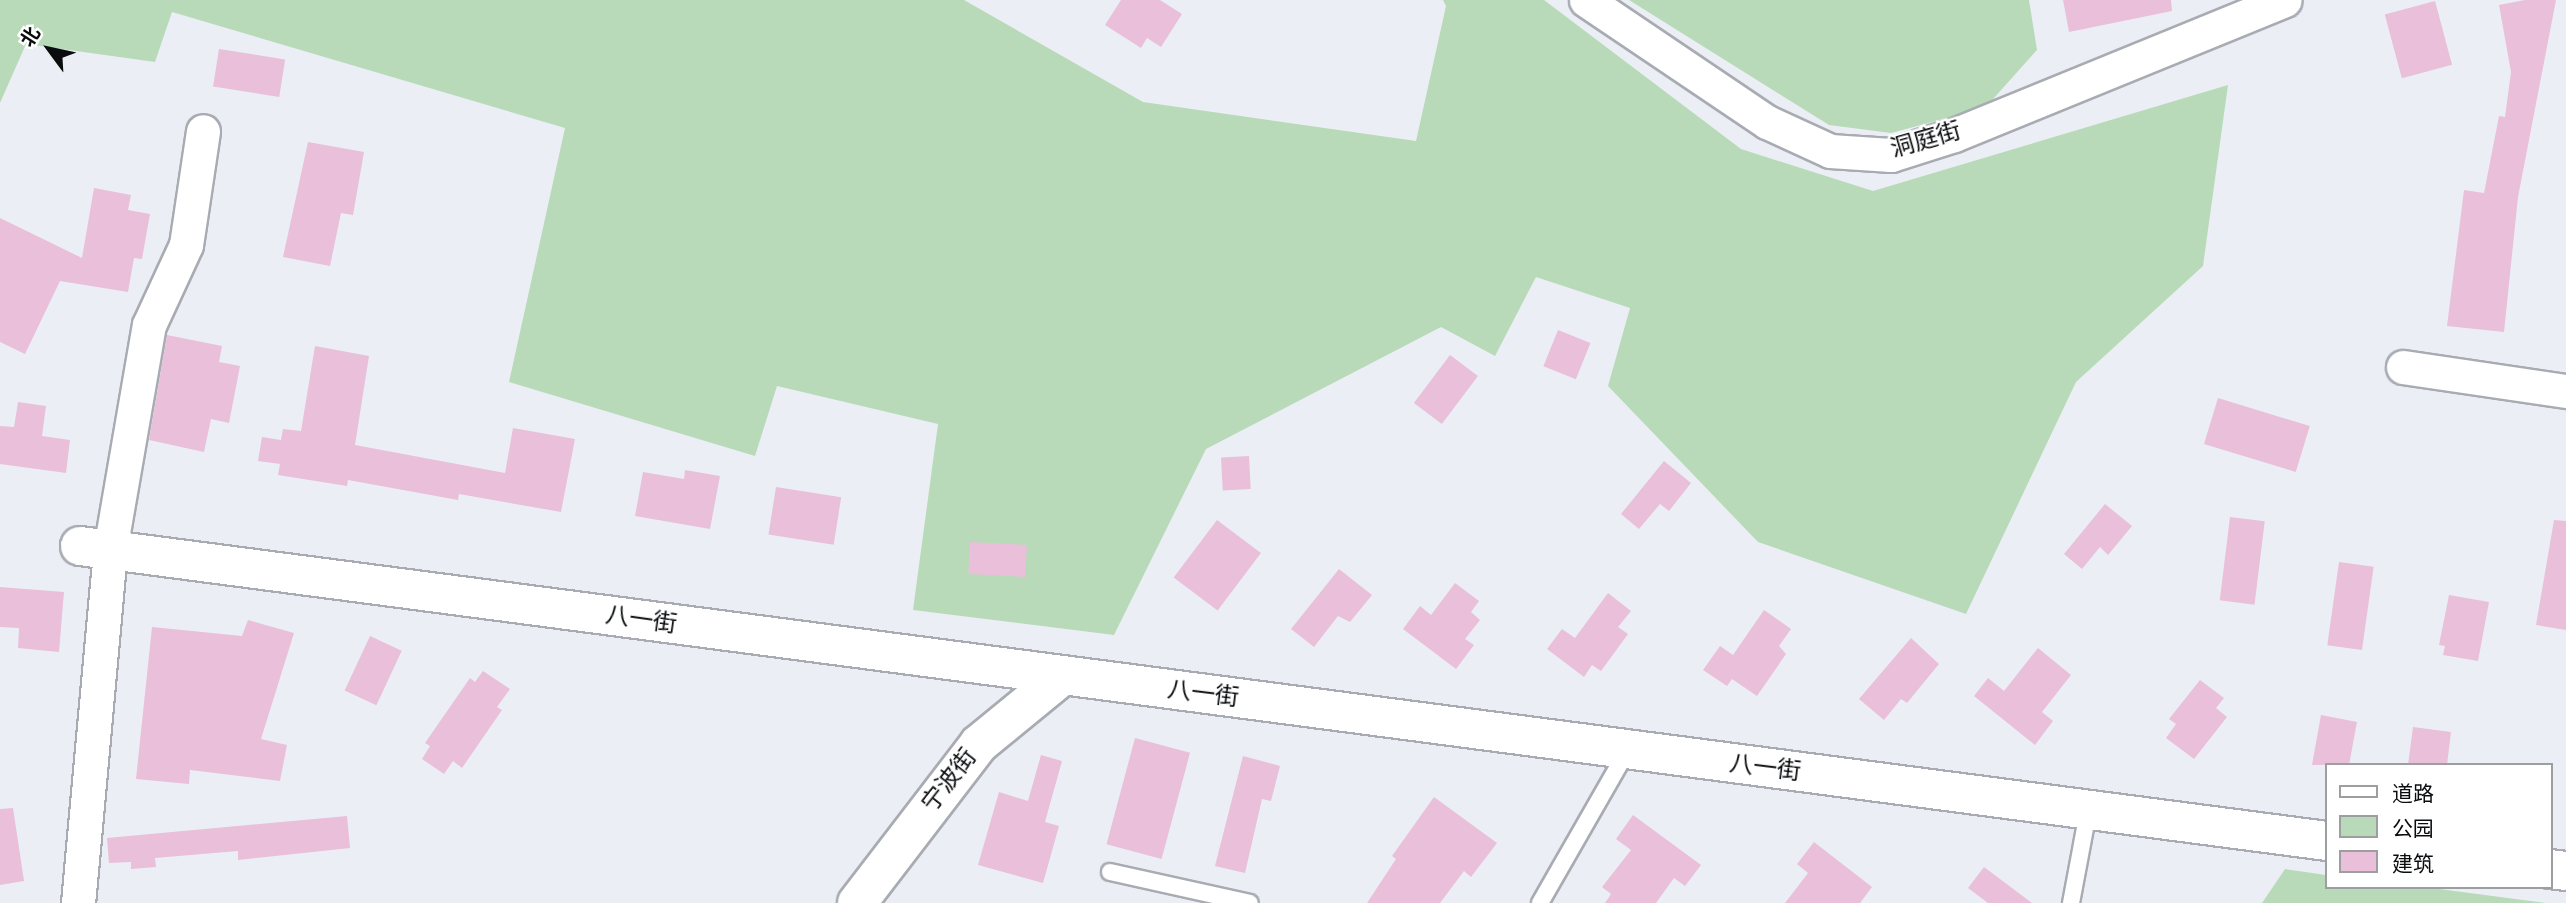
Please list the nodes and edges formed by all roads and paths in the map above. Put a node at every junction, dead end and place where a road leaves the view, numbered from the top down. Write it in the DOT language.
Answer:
graph roads {
  1 [pos="1586,0"];
  2 [pos="2284,0"];
  3 [pos="202,131"];
  4 [pos="2403,368"];
  5 [pos="2566,391"];
  6 [pos="95,548"];
  7 [pos="1061,677"];
  8 [pos="1627,751"];
  9 [pos="2088,812"];
  10 [pos="2324,841"];
  11 [pos="1110,872"];
  12 [pos="78,903"];
  13 [pos="857,903"];
  14 [pos="1250,903"];
  15 [pos="1540,903"];
  16 [pos="2071,903"];
  1 -- 2 [label="street, 洞庭街"];
  3 -- 6 [label="street"];
  4 -- 5 [label="street"];
  6 -- 7 [label="street, 八一街"];
  6 -- 12 [label="street"];
  7 -- 8 [label="street, 八一街"];
  7 -- 13 [label="street, 宁波街"];
  8 -- 9 [label="street, 八一街"];
  8 -- 15 [label="lane"];
  9 -- 10 [label="street, 八一街"];
  9 -- 16 [label="lane"];
  11 -- 14 [label="lane"];
}
